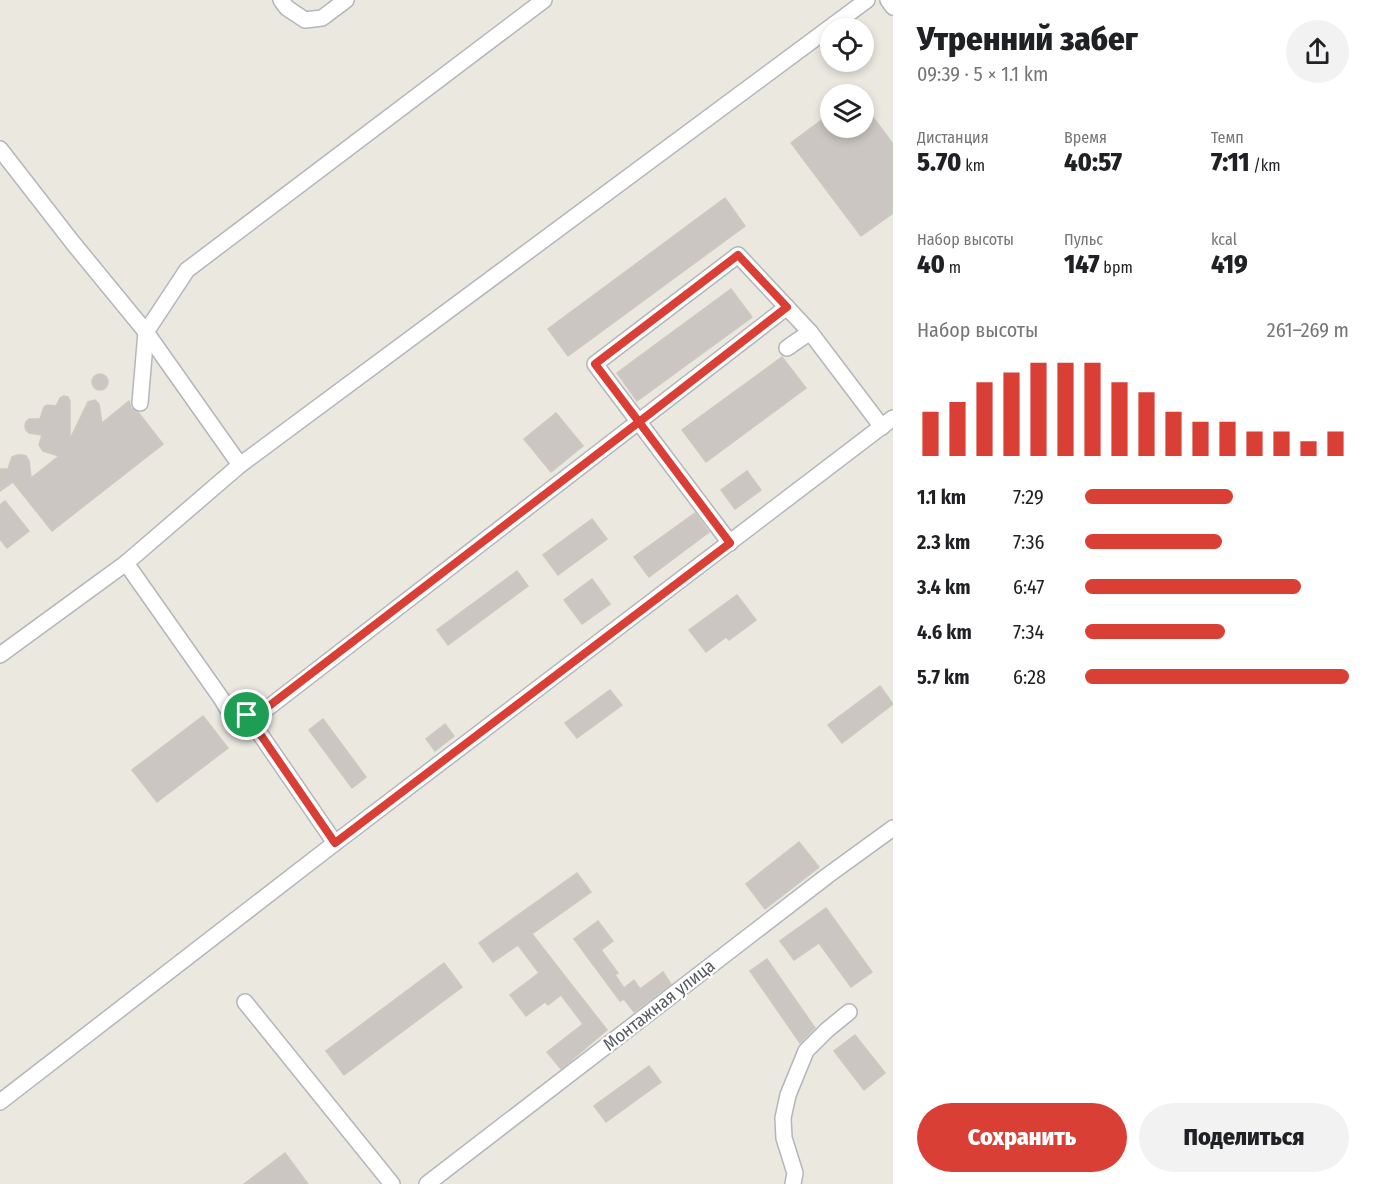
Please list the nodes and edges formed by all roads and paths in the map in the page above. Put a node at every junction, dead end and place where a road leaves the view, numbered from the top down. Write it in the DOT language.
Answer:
graph roads {
  1 [pos="281,0"];
  2 [pos="346,0"];
  3 [pos="543,0"];
  4 [pos="867,0"];
  5 [pos="888,0"];
  6 [pos="893,7"];
  7 [pos="0,149"];
  8 [pos="787,307"];
  9 [pos="146,332"];
  10 [pos="810,332"];
  11 [pos="787,348"];
  12 [pos="140,403"];
  13 [pos="639,422"];
  14 [pos="887,423"];
  15 [pos="240,465"];
  16 [pos="730,543"];
  17 [pos="126,563"];
  18 [pos="0,655"];
  19 [pos="247,715"];
  20 [pos="893,828"];
  21 [pos="335,843"];
  22 [pos="245,1002"];
  23 [pos="849,1012"];
  24 [pos="0,1102"];
  25 [pos="392,1184"];
  26 [pos="427,1184"];
  27 [pos="793,1184"];
  1 -- 2 [label="street"];
  3 -- 9 [label="street"];
  4 -- 15 [label="street"];
  5 -- 6 [label="street"];
  7 -- 9 [label="street"];
  8 -- 10 [label="street"];
  8 -- 13 [label="street"];
  8 -- 13 [label="street"];
  9 -- 12 [label="street"];
  9 -- 15 [label="street"];
  10 -- 11 [label="street"];
  10 -- 14 [label="street"];
  13 -- 16 [label="street"];
  13 -- 19 [label="street"];
  14 -- 16 [label="street"];
  15 -- 17 [label="street"];
  16 -- 21 [label="street"];
  17 -- 18 [label="street"];
  17 -- 19 [label="street"];
  19 -- 21 [label="street"];
  20 -- 26 [label="street, Монтажная улица"];
  21 -- 24 [label="street"];
  22 -- 25 [label="street"];
  23 -- 27 [label="street"];
}
